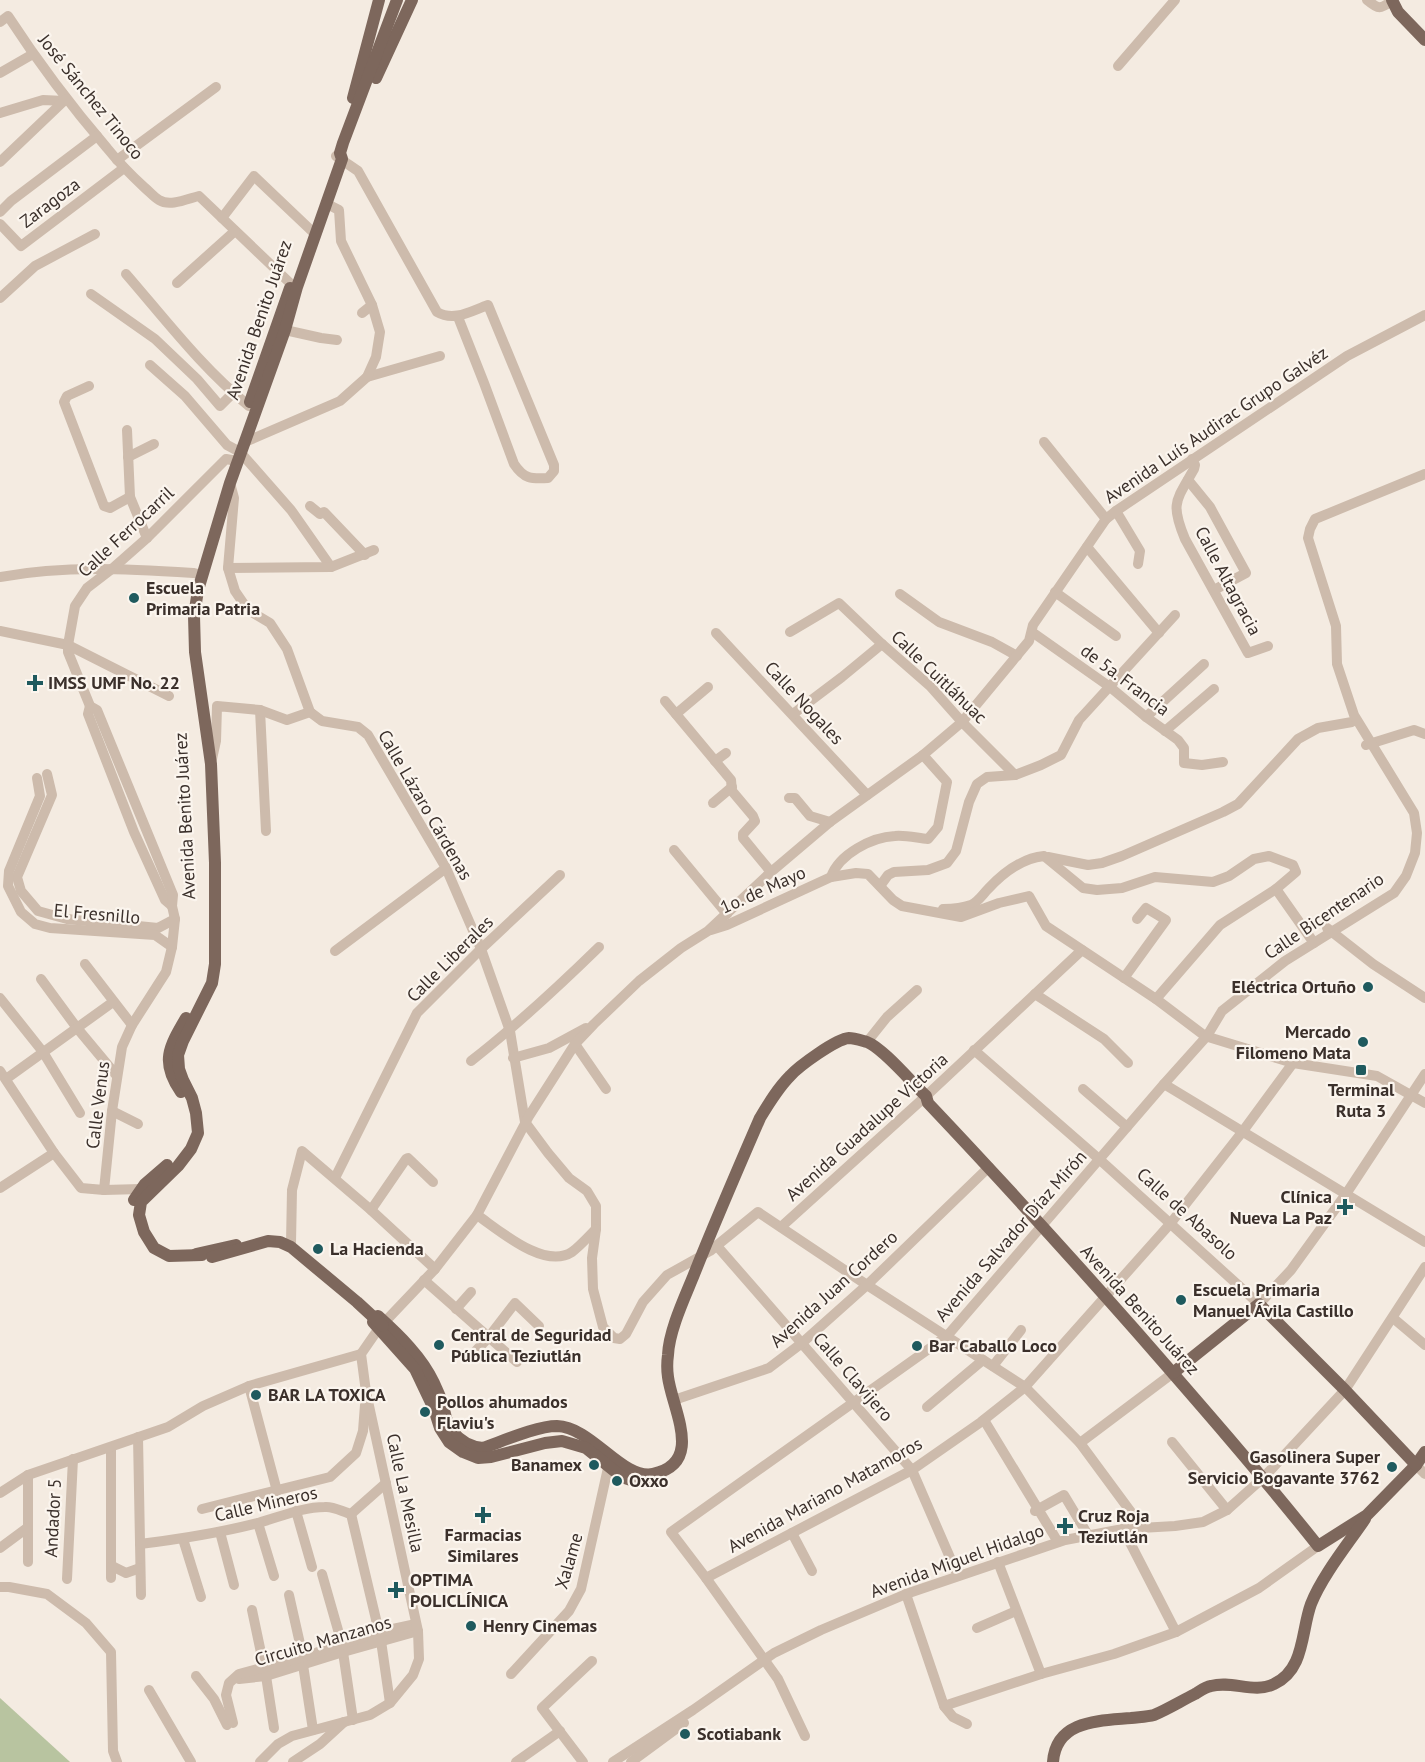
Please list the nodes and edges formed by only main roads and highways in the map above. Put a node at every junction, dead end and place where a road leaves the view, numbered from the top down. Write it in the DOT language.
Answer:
graph roads {
  1 [pos="379,0"];
  2 [pos="397,0"];
  3 [pos="412,0"];
  4 [pos="1392,1"];
  5 [pos="1425,40"];
  6 [pos="340,153"];
  7 [pos="313,232"];
  8 [pos="294,285"];
  9 [pos="238,453"];
  10 [pos="198,574"];
  11 [pos="145,1191"];
  12 [pos="197,1258"];
  13 [pos="382,1325"];
  14 [pos="1173,1373"];
  15 [pos="587,1443"];
  16 [pos="1425,1452"];
  17 [pos="1421,1470"];
  18 [pos="1367,1515"];
  19 [pos="1053,1762"];
  1 -- 6 [label="main road"];
  2 -- 6 [label="main road, Avenida Benito Juárez"];
  3 -- 6 [label="main road"];
  4 -- 5 [label="main road"];
  6 -- 7 [label="main road, Avenida Benito Juárez"];
  6 -- 7 [label="main road, Avenida Benito Juárez"];
  7 -- 8 [label="main road, Avenida Benito Juárez"];
  8 -- 9 [label="main road, Avenida Benito Juárez"];
  8 -- 9 [label="main road, Avenida Benito Juárez"];
  9 -- 10 [label="main road, Avenida Benito Juárez"];
  9 -- 10 [label="main road, Avenida Benito Juárez"];
  10 -- 11 [label="main road, Avenida Benito Juárez"];
  10 -- 11 [label="main road, Avenida Benito Juárez"];
  11 -- 12 [label="main road, Avenida Benito Juárez"];
  12 -- 13 [label="main road"];
  12 -- 13 [label="main road"];
  12 -- 15 [label="main road, Avenida Benito Juárez, bridge"];
  13 -- 15 [label="main road"];
  14 -- 15 [label="main road, Avenida Benito Juárez"];
  14 -- 17 [label="main road, Calle de Abasolo"];
  14 -- 18 [label="main road, Avenida Benito Juárez"];
  16 -- 17 [label="main road"];
  17 -- 18 [label="main road"];
  18 -- 19 [label="main road"];
}
